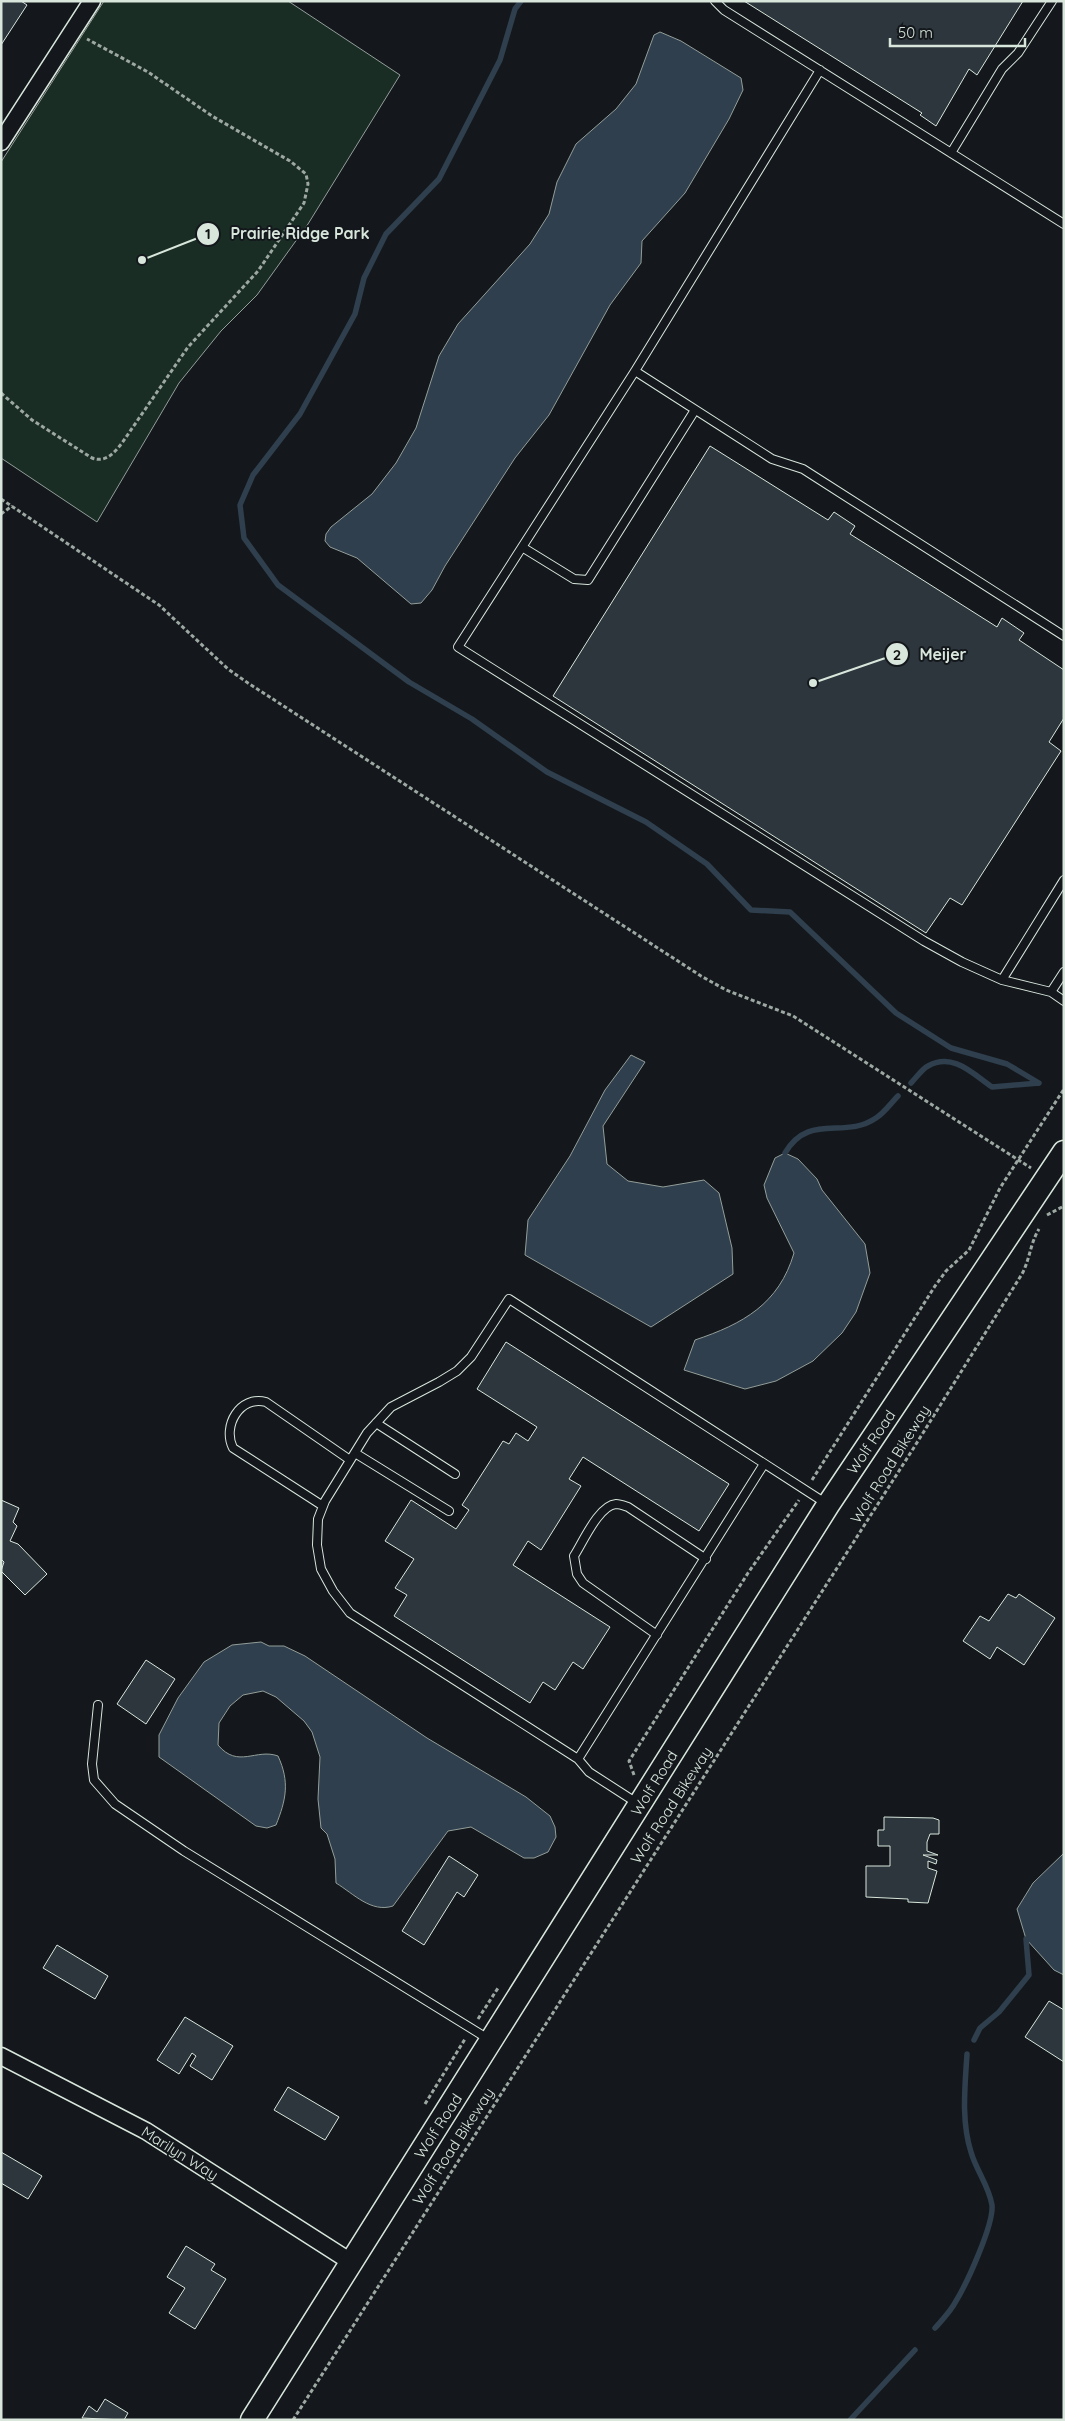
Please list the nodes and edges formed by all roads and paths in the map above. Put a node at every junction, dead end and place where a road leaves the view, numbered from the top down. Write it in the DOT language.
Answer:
graph roads {
  1 [pos="92,1"];
  2 [pos="715,1"];
  3 [pos="1052,1"];
  4 [pos="73,30"];
  5 [pos="820,70"];
  6 [pos="1,142"];
  7 [pos="951,153"];
  8 [pos="1064,224"];
  9 [pos="635,372"];
  10 [pos="1,392"];
  11 [pos="695,410"];
  12 [pos="1,499"];
  13 [pos="12,506"];
  14 [pos="1,514"];
  15 [pos="522,547"];
  16 [pos="1064,636"];
  17 [pos="1064,880"];
  18 [pos="1064,972"];
  19 [pos="1002,980"];
  20 [pos="1051,992"];
  21 [pos="1064,1001"];
  22 [pos="1064,1089"];
  23 [pos="1064,1152"];
  24 [pos="1017,1159"];
  25 [pos="1031,1168"];
  26 [pos="1064,1206"];
  27 [pos="1044,1220"];
  28 [pos="1040,1228"];
  29 [pos="376,1423"];
  30 [pos="352,1456"];
  31 [pos="764,1464"];
  32 [pos="455,1474"];
  33 [pos="806,1490"];
  34 [pos="828,1505"];
  35 [pos="323,1506"];
  36 [pos="449,1511"];
  37 [pos="706,1559"];
  38 [pos="657,1635"];
  39 [pos="98,1705"];
  40 [pos="578,1760"];
  41 [pos="632,1799"];
  42 [pos="503,1980"];
  43 [pos="472,2029"];
  44 [pos="492,2041"];
  45 [pos="1,2056"];
  46 [pos="423,2107"];
  47 [pos="352,2262"];
  48 [pos="252,2420"];
  49 [pos="293,2420"];
  1 -- 4 [label="street"];
  2 -- 5 [label="lane"];
  3 -- 7 [label="lane"];
  4 -- 6 [label="street"];
  4 -- 10 [label="path"];
  5 -- 7 [label="lane"];
  5 -- 9 [label="lane"];
  7 -- 8 [label="lane"];
  9 -- 11 [label="lane"];
  9 -- 15 [label="lane"];
  11 -- 15 [label="lane"];
  11 -- 16 [label="lane"];
  12 -- 13 [label="path"];
  13 -- 14 [label="path"];
  13 -- 24 [label="path"];
  15 -- 19 [label="lane"];
  17 -- 19 [label="lane"];
  18 -- 20 [label="lane"];
  19 -- 20 [label="lane"];
  20 -- 21 [label="lane"];
  22 -- 24 [label="path"];
  23 -- 34 [label="main road, Wolf Road"];
  24 -- 25 [label="path"];
  24 -- 33 [label="path"];
  26 -- 27 [label="path"];
  28 -- 49 [label="path, Wolf Road Bikeway"];
  29 -- 30 [label="lane"];
  29 -- 31 [label="lane"];
  29 -- 32 [label="lane"];
  30 -- 35 [label="lane"];
  30 -- 35 [label="lane"];
  30 -- 36 [label="lane"];
  31 -- 33 [label="lane"];
  31 -- 37 [label="lane"];
  33 -- 34 [label="lane"];
  33 -- 41 [label="path"];
  34 -- 41 [label="main road, Wolf Road"];
  35 -- 40 [label="lane"];
  37 -- 38 [label="lane"];
  37 -- 38 [label="lane"];
  38 -- 40 [label="lane"];
  39 -- 43 [label="lane"];
  40 -- 41 [label="lane"];
  41 -- 44 [label="main road, Wolf Road"];
  42 -- 43 [label="path"];
  43 -- 44 [label="lane"];
  43 -- 46 [label="path"];
  44 -- 47 [label="main road, Wolf Road"];
  45 -- 47 [label="street, Marilyn Way"];
  47 -- 48 [label="main road, Wolf Road"];
}
